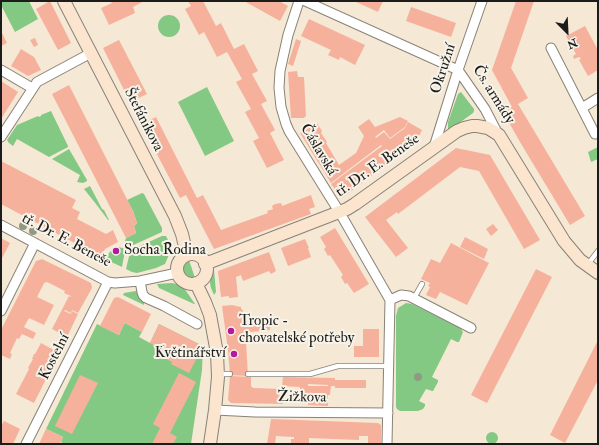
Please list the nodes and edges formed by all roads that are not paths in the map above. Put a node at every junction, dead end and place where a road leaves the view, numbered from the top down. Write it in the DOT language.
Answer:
graph roads {
  1 [pos="64,1"];
  2 [pos="299,1"];
  3 [pos="304,1"];
  4 [pos="482,1"];
  5 [pos="551,48"];
  6 [pos="91,53"];
  7 [pos="1,70"];
  8 [pos="458,70"];
  9 [pos="32,88"];
  10 [pos="598,98"];
  11 [pos="582,108"];
  12 [pos="595,134"];
  13 [pos="499,135"];
  14 [pos="1,137"];
  15 [pos="434,147"];
  16 [pos="340,212"];
  17 [pos="1,226"];
  18 [pos="35,243"];
  19 [pos="598,251"];
  20 [pos="187,255"];
  21 [pos="205,264"];
  22 [pos="587,265"];
  23 [pos="178,273"];
  24 [pos="598,273"];
  25 [pos="140,281"];
  26 [pos="108,282"];
  27 [pos="196,283"];
  28 [pos="422,284"];
  29 [pos="414,298"];
  30 [pos="390,300"];
  31 [pos="1,311"];
  32 [pos="197,324"];
  33 [pos="471,328"];
  34 [pos="388,366"];
  35 [pos="248,374"];
  36 [pos="215,410"];
  37 [pos="388,413"];
  38 [pos="26,444"];
  39 [pos="210,444"];
  40 [pos="387,444"];
  1 -- 6 [label="main road, Štefánikova"];
  2 -- 16 [label="street, Čáslavská"];
  3 -- 8 [label="street, Čs. armády"];
  4 -- 8 [label="street, Okružní"];
  5 -- 11 [label="street"];
  6 -- 9 [label="street"];
  6 -- 20 [label="main road, Štefánikova"];
  7 -- 9 [label="street"];
  8 -- 13 [label="street, Čs. armády"];
  8 -- 15 [label="street, Okružní"];
  9 -- 14 [label="street"];
  10 -- 11 [label="street"];
  11 -- 12 [label="street"];
  13 -- 15 [label="main road, tř. Dr. E. Beneše"];
  13 -- 22 [label="main road, Čs. armády"];
  15 -- 16 [label="main road, tř. Dr. E. Beneše"];
  16 -- 21 [label="main road, tř. Dr. E. Beneše"];
  16 -- 30 [label="street, Čáslavská"];
  17 -- 18 [label="street, tř. Dr. E. Beneše"];
  18 -- 26 [label="street, tř. Dr. E. Beneše"];
  18 -- 31 [label="street"];
  19 -- 22 [label="lane"];
  20 -- 21 [label="main road"];
  20 -- 23 [label="main road"];
  21 -- 27 [label="main road"];
  22 -- 24 [label="main road, Čs. armády"];
  23 -- 25 [label="street, tř. Dr. E. Beneše"];
  23 -- 27 [label="main road"];
  25 -- 26 [label="street, tř. Dr. E. Beneše"];
  25 -- 32 [label="street"];
  26 -- 38 [label="street, Kostelní"];
  27 -- 36 [label="main road"];
  28 -- 29 [label="lane"];
  29 -- 30 [label="street"];
  29 -- 33 [label="street"];
  30 -- 34 [label="street"];
  34 -- 35 [label="lane"];
  34 -- 37 [label="street"];
  36 -- 37 [label="street, Žižkova"];
  36 -- 39 [label="main road"];
  37 -- 40 [label="street"];
}
